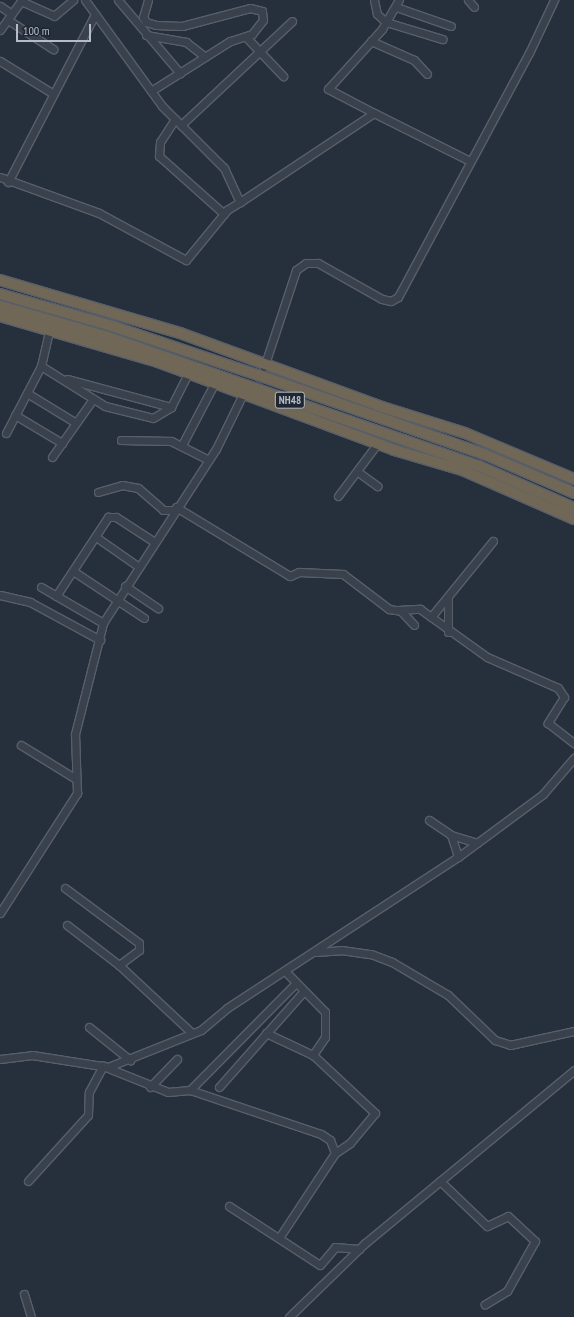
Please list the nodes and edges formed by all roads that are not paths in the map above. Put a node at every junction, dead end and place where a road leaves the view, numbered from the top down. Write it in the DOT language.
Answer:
graph roads {
  1 [pos="21,0"];
  2 [pos="73,0"];
  3 [pos="85,0"];
  4 [pos="118,0"];
  5 [pos="148,0"];
  6 [pos="374,0"];
  7 [pos="399,0"];
  8 [pos="468,0"];
  9 [pos="554,0"];
  10 [pos="0,6"];
  11 [pos="396,7"];
  12 [pos="474,8"];
  13 [pos="95,14"];
  14 [pos="10,17"];
  15 [pos="292,21"];
  16 [pos="386,22"];
  17 [pos="451,26"];
  18 [pos="0,30"];
  19 [pos="146,36"];
  20 [pos="246,37"];
  21 [pos="442,39"];
  22 [pos="371,41"];
  23 [pos="53,49"];
  24 [pos="261,49"];
  25 [pos="205,57"];
  26 [pos="0,60"];
  27 [pos="180,73"];
  28 [pos="426,74"];
  29 [pos="283,76"];
  30 [pos="151,91"];
  31 [pos="52,93"];
  32 [pos="374,114"];
  33 [pos="174,119"];
  34 [pos="181,124"];
  35 [pos="470,161"];
  36 [pos="0,177"];
  37 [pos="8,182"];
  38 [pos="240,202"];
  39 [pos="224,214"];
  40 [pos="0,280"];
  41 [pos="0,294"];
  42 [pos="0,306"];
  43 [pos="0,316"];
  44 [pos="49,330"];
  45 [pos="41,366"];
  46 [pos="264,367"];
  47 [pos="188,374"];
  48 [pos="66,379"];
  49 [pos="214,384"];
  50 [pos="27,393"];
  51 [pos="243,394"];
  52 [pos="93,400"];
  53 [pos="171,408"];
  54 [pos="15,415"];
  55 [pos="76,423"];
  56 [pos="6,433"];
  57 [pos="121,440"];
  58 [pos="62,443"];
  59 [pos="377,444"];
  60 [pos="182,445"];
  61 [pos="52,457"];
  62 [pos="209,460"];
  63 [pos="358,472"];
  64 [pos="574,479"];
  65 [pos="377,486"];
  66 [pos="98,492"];
  67 [pos="574,492"];
  68 [pos="338,496"];
  69 [pos="175,508"];
  70 [pos="574,508"];
  71 [pos="574,519"];
  72 [pos="96,537"];
  73 [pos="153,541"];
  74 [pos="493,541"];
  75 [pos="139,567"];
  76 [pos="72,571"];
  77 [pos="125,586"];
  78 [pos="41,587"];
  79 [pos="0,595"];
  80 [pos="56,596"];
  81 [pos="117,599"];
  82 [pos="448,600"];
  83 [pos="158,608"];
  84 [pos="398,610"];
  85 [pos="431,617"];
  86 [pos="144,618"];
  87 [pos="103,623"];
  88 [pos="414,625"];
  89 [pos="448,632"];
  90 [pos="100,640"];
  91 [pos="574,743"];
  92 [pos="21,745"];
  93 [pos="574,758"];
  94 [pos="76,779"];
  95 [pos="429,820"];
  96 [pos="451,835"];
  97 [pos="477,843"];
  98 [pos="458,858"];
  99 [pos="65,888"];
  100 [pos="0,913"];
  101 [pos="67,925"];
  102 [pos="312,953"];
  103 [pos="119,965"];
  104 [pos="285,970"];
  105 [pos="295,984"];
  106 [pos="303,992"];
  107 [pos="88,1027"];
  108 [pos="574,1031"];
  109 [pos="192,1033"];
  110 [pos="266,1033"];
  111 [pos="313,1055"];
  112 [pos="0,1059"];
  113 [pos="177,1059"];
  114 [pos="130,1060"];
  115 [pos="103,1066"];
  116 [pos="574,1070"];
  117 [pos="150,1087"];
  118 [pos="219,1087"];
  119 [pos="190,1090"];
  120 [pos="335,1153"];
  121 [pos="28,1181"];
  122 [pos="440,1181"];
  123 [pos="229,1206"];
  124 [pos="279,1238"];
  125 [pos="358,1249"];
  126 [pos="24,1294"];
  127 [pos="485,1304"];
  128 [pos="31,1317"];
  129 [pos="289,1317"];
  1 -- 2 [label="street"];
  1 -- 14 [label="street"];
  3 -- 13 [label="street"];
  4 -- 19 [label="street"];
  5 -- 20 [label="street"];
  6 -- 16 [label="street"];
  7 -- 11 [label="street"];
  8 -- 12 [label="street"];
  9 -- 35 [label="street"];
  10 -- 14 [label="street"];
  11 -- 16 [label="street"];
  11 -- 17 [label="street"];
  13 -- 30 [label="street"];
  13 -- 31 [label="street"];
  14 -- 18 [label="street"];
  14 -- 23 [label="street"];
  15 -- 24 [label="street"];
  16 -- 21 [label="street"];
  16 -- 22 [label="street"];
  19 -- 25 [label="street"];
  19 -- 27 [label="street"];
  20 -- 24 [label="street"];
  20 -- 25 [label="street"];
  22 -- 28 [label="street"];
  22 -- 32 [label="street"];
  24 -- 29 [label="street"];
  24 -- 34 [label="street"];
  25 -- 27 [label="street"];
  26 -- 31 [label="street"];
  27 -- 30 [label="street"];
  30 -- 33 [label="street"];
  31 -- 37 [label="street"];
  32 -- 35 [label="street"];
  32 -- 38 [label="street"];
  33 -- 34 [label="street"];
  33 -- 39 [label="street"];
  34 -- 38 [label="street"];
  35 -- 46 [label="street"];
  36 -- 37 [label="street"];
  37 -- 39 [label="street"];
  38 -- 39 [label="street"];
  40 -- 46 [label="highway"];
  41 -- 67 [label="highway, NH48"];
  42 -- 70 [label="highway, NH48"];
  43 -- 44 [label="highway"];
  44 -- 45 [label="street"];
  44 -- 47 [label="highway"];
  45 -- 48 [label="street"];
  45 -- 50 [label="street"];
  46 -- 64 [label="highway"];
  47 -- 49 [label="highway"];
  47 -- 53 [label="street"];
  48 -- 52 [label="street"];
  48 -- 53 [label="street"];
  49 -- 51 [label="highway"];
  49 -- 60 [label="street"];
  50 -- 54 [label="street"];
  50 -- 55 [label="street"];
  51 -- 59 [label="highway"];
  51 -- 62 [label="street"];
  52 -- 53 [label="street"];
  52 -- 55 [label="street"];
  54 -- 56 [label="street"];
  54 -- 58 [label="street"];
  55 -- 58 [label="street"];
  57 -- 60 [label="street"];
  58 -- 61 [label="street"];
  59 -- 63 [label="street"];
  59 -- 71 [label="highway"];
  60 -- 62 [label="street"];
  62 -- 69 [label="street"];
  63 -- 65 [label="street"];
  63 -- 68 [label="street"];
  66 -- 69 [label="street"];
  69 -- 73 [label="street"];
  69 -- 84 [label="street"];
  72 -- 73 [label="street"];
  72 -- 75 [label="street"];
  72 -- 76 [label="street"];
  73 -- 75 [label="street"];
  74 -- 82 [label="street"];
  75 -- 77 [label="street"];
  76 -- 80 [label="street"];
  76 -- 81 [label="street"];
  77 -- 81 [label="street"];
  77 -- 83 [label="street"];
  78 -- 80 [label="street"];
  79 -- 90 [label="street"];
  80 -- 87 [label="street"];
  81 -- 86 [label="street"];
  81 -- 87 [label="street"];
  82 -- 85 [label="street"];
  82 -- 89 [label="street"];
  84 -- 85 [label="street"];
  84 -- 88 [label="street"];
  85 -- 89 [label="street"];
  87 -- 90 [label="street"];
  89 -- 91 [label="street"];
  90 -- 94 [label="street"];
  92 -- 94 [label="street"];
  93 -- 97 [label="street"];
  94 -- 100 [label="street"];
  95 -- 96 [label="street"];
  96 -- 97 [label="street"];
  96 -- 98 [label="street"];
  97 -- 98 [label="street"];
  98 -- 102 [label="street"];
  99 -- 103 [label="street"];
  101 -- 103 [label="street"];
  102 -- 104 [label="street"];
  102 -- 108 [label="street"];
  103 -- 109 [label="street"];
  104 -- 105 [label="street"];
  104 -- 109 [label="street"];
  105 -- 106 [label="street"];
  105 -- 119 [label="street"];
  106 -- 110 [label="street"];
  106 -- 111 [label="street"];
  107 -- 114 [label="street"];
  109 -- 114 [label="street"];
  110 -- 111 [label="street"];
  110 -- 118 [label="street"];
  111 -- 120 [label="street"];
  112 -- 115 [label="street"];
  113 -- 117 [label="street"];
  114 -- 115 [label="street"];
  115 -- 117 [label="street"];
  115 -- 121 [label="street"];
  116 -- 122 [label="street"];
  117 -- 119 [label="street"];
  119 -- 120 [label="street"];
  120 -- 124 [label="street"];
  122 -- 125 [label="street"];
  122 -- 127 [label="street"];
  123 -- 124 [label="street"];
  124 -- 125 [label="street"];
  125 -- 129 [label="street"];
  126 -- 128 [label="street"];
}
